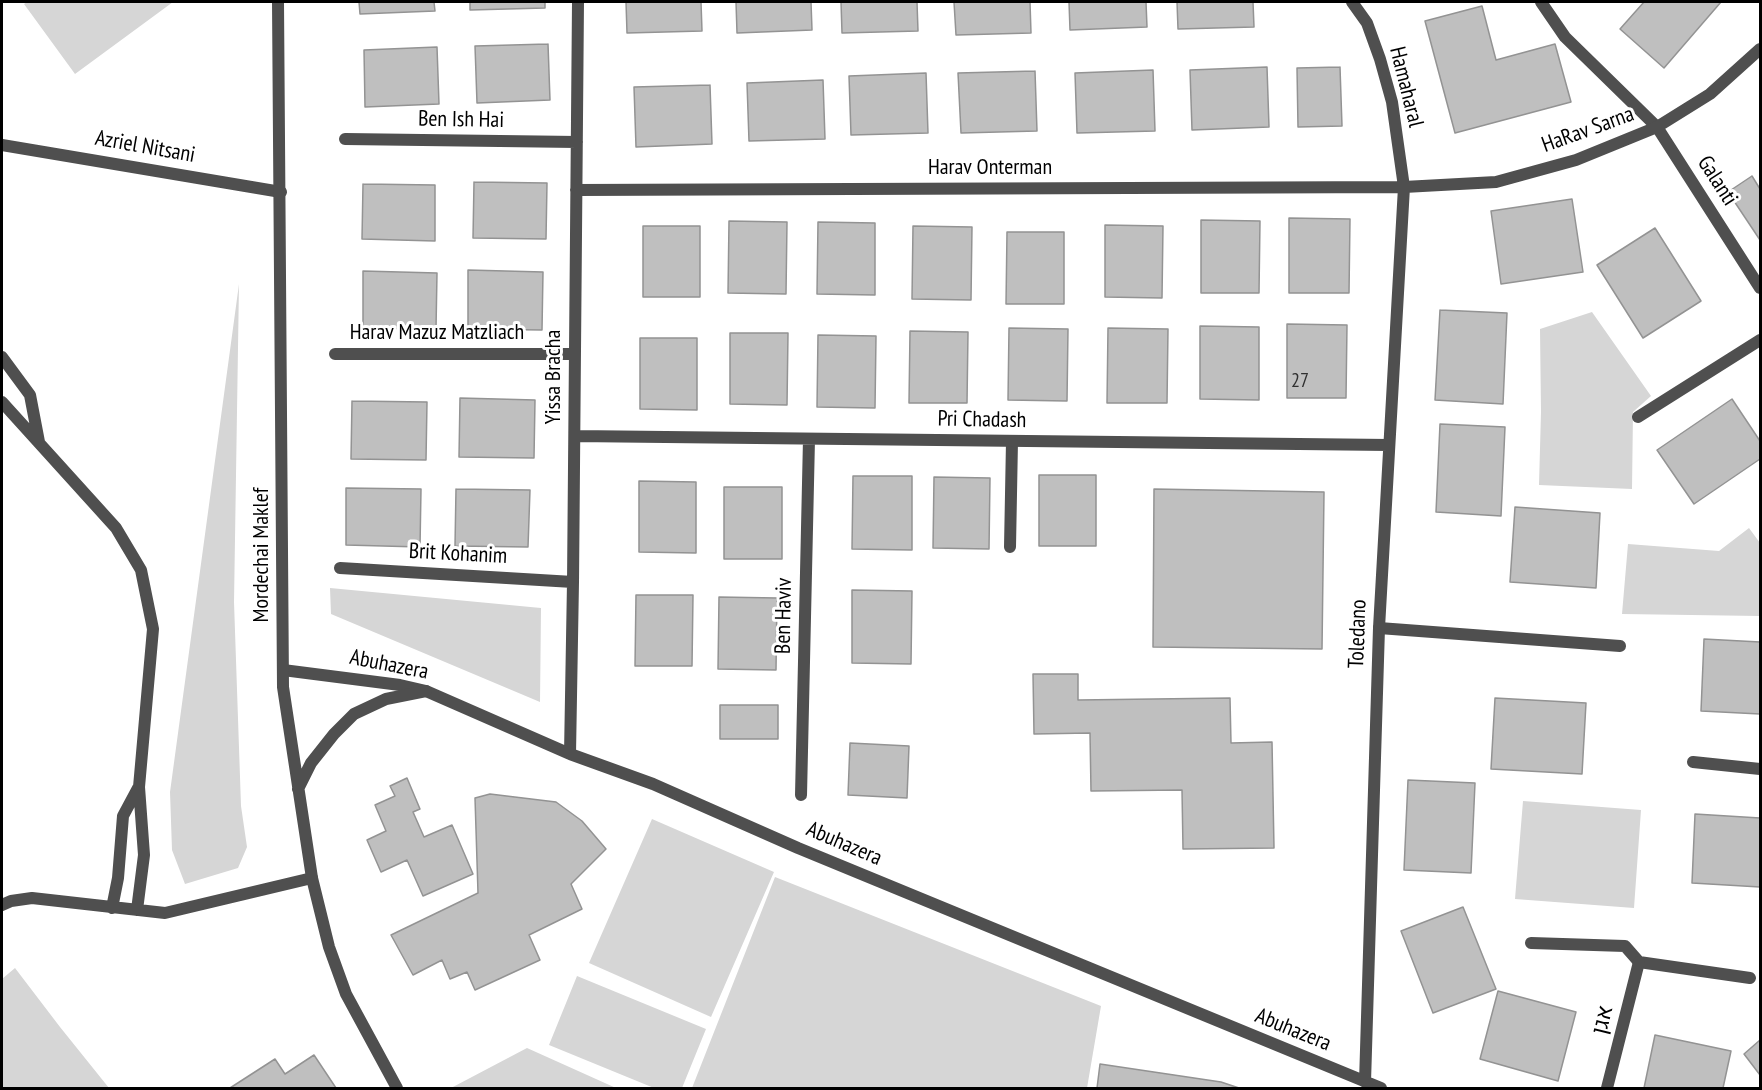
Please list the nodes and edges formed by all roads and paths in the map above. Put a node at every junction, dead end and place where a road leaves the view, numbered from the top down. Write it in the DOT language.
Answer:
graph roads {
  1 [pos="279,2"];
  2 [pos="578,2"];
  3 [pos="1352,2"];
  4 [pos="1541,2"];
  5 [pos="1761,49"];
  6 [pos="1657,127"];
  7 [pos="345,139"];
  8 [pos="577,142"];
  9 [pos="2,145"];
  10 [pos="1404,187"];
  11 [pos="576,190"];
  12 [pos="281,192"];
  13 [pos="1761,288"];
  14 [pos="1761,340"];
  15 [pos="334,354"];
  16 [pos="575,354"];
  17 [pos="2,357"];
  18 [pos="2,402"];
  19 [pos="1638,417"];
  20 [pos="575,436"];
  21 [pos="809,439"];
  22 [pos="1012,441"];
  23 [pos="39,443"];
  24 [pos="1389,445"];
  25 [pos="1010,547"];
  26 [pos="340,568"];
  27 [pos="573,582"];
  28 [pos="1379,628"];
  29 [pos="1620,646"];
  30 [pos="283,670"];
  31 [pos="426,691"];
  32 [pos="570,754"];
  33 [pos="1693,762"];
  34 [pos="1761,770"];
  35 [pos="138,787"];
  36 [pos="298,789"];
  37 [pos="801,795"];
  38 [pos="312,878"];
  39 [pos="2,905"];
  40 [pos="112,908"];
  41 [pos="137,910"];
  42 [pos="1531,943"];
  43 [pos="1640,962"];
  44 [pos="1750,978"];
  45 [pos="1365,1082"];
  46 [pos="397,1089"];
  47 [pos="1381,1089"];
  48 [pos="1607,1089"];
  1 -- 12 [label="street, Mordechai Maklef"];
  2 -- 8 [label="street, Yissa Bracha"];
  3 -- 10 [label="street, Hamaharal"];
  4 -- 6 [label="street, Galanti"];
  5 -- 6 [label="street, HaRav Sarna"];
  6 -- 10 [label="street, HaRav Sarna"];
  6 -- 13 [label="street, Galanti"];
  7 -- 8 [label="street, Ben Ish Hai"];
  8 -- 11 [label="street, Yissa Bracha"];
  9 -- 12 [label="street, Azriel Nitsani"];
  10 -- 11 [label="street, Harav Onterman"];
  10 -- 24 [label="street, Toledano"];
  11 -- 16 [label="street, Yissa Bracha"];
  12 -- 30 [label="street, Mordechai Maklef"];
  14 -- 19 [label="street"];
  15 -- 16 [label="street, Harav Mazuz Matzliach"];
  16 -- 20 [label="street, Yissa Bracha"];
  17 -- 23 [label="street"];
  18 -- 23 [label="street"];
  20 -- 21 [label="street, Pri Chadash"];
  20 -- 27 [label="street, Yissa Bracha"];
  21 -- 22 [label="street, Pri Chadash"];
  21 -- 37 [label="street, Ben Haviv"];
  22 -- 24 [label="street, Pri Chadash"];
  22 -- 25 [label="street"];
  23 -- 35 [label="street"];
  24 -- 28 [label="street, Toledano"];
  26 -- 27 [label="street, Brit Kohanim"];
  27 -- 32 [label="street, Yissa Bracha"];
  28 -- 29 [label="street"];
  28 -- 45 [label="street, Toledano"];
  30 -- 31 [label="street, Abuhazera"];
  30 -- 36 [label="street, Mordechai Maklef"];
  31 -- 32 [label="street, Abuhazera"];
  31 -- 36 [label="street"];
  32 -- 45 [label="street, Abuhazera"];
  33 -- 34 [label="street"];
  35 -- 40 [label="street"];
  35 -- 41 [label="street"];
  36 -- 38 [label="street, Mordechai Maklef"];
  38 -- 41 [label="street"];
  38 -- 46 [label="street, Mordechai Maklef"];
  39 -- 40 [label="street"];
  40 -- 41 [label="street"];
  42 -- 43 [label="street"];
  43 -- 44 [label="street"];
  43 -- 48 [label="street, אגן"];
  45 -- 47 [label="street, Abuhazera"];
}
